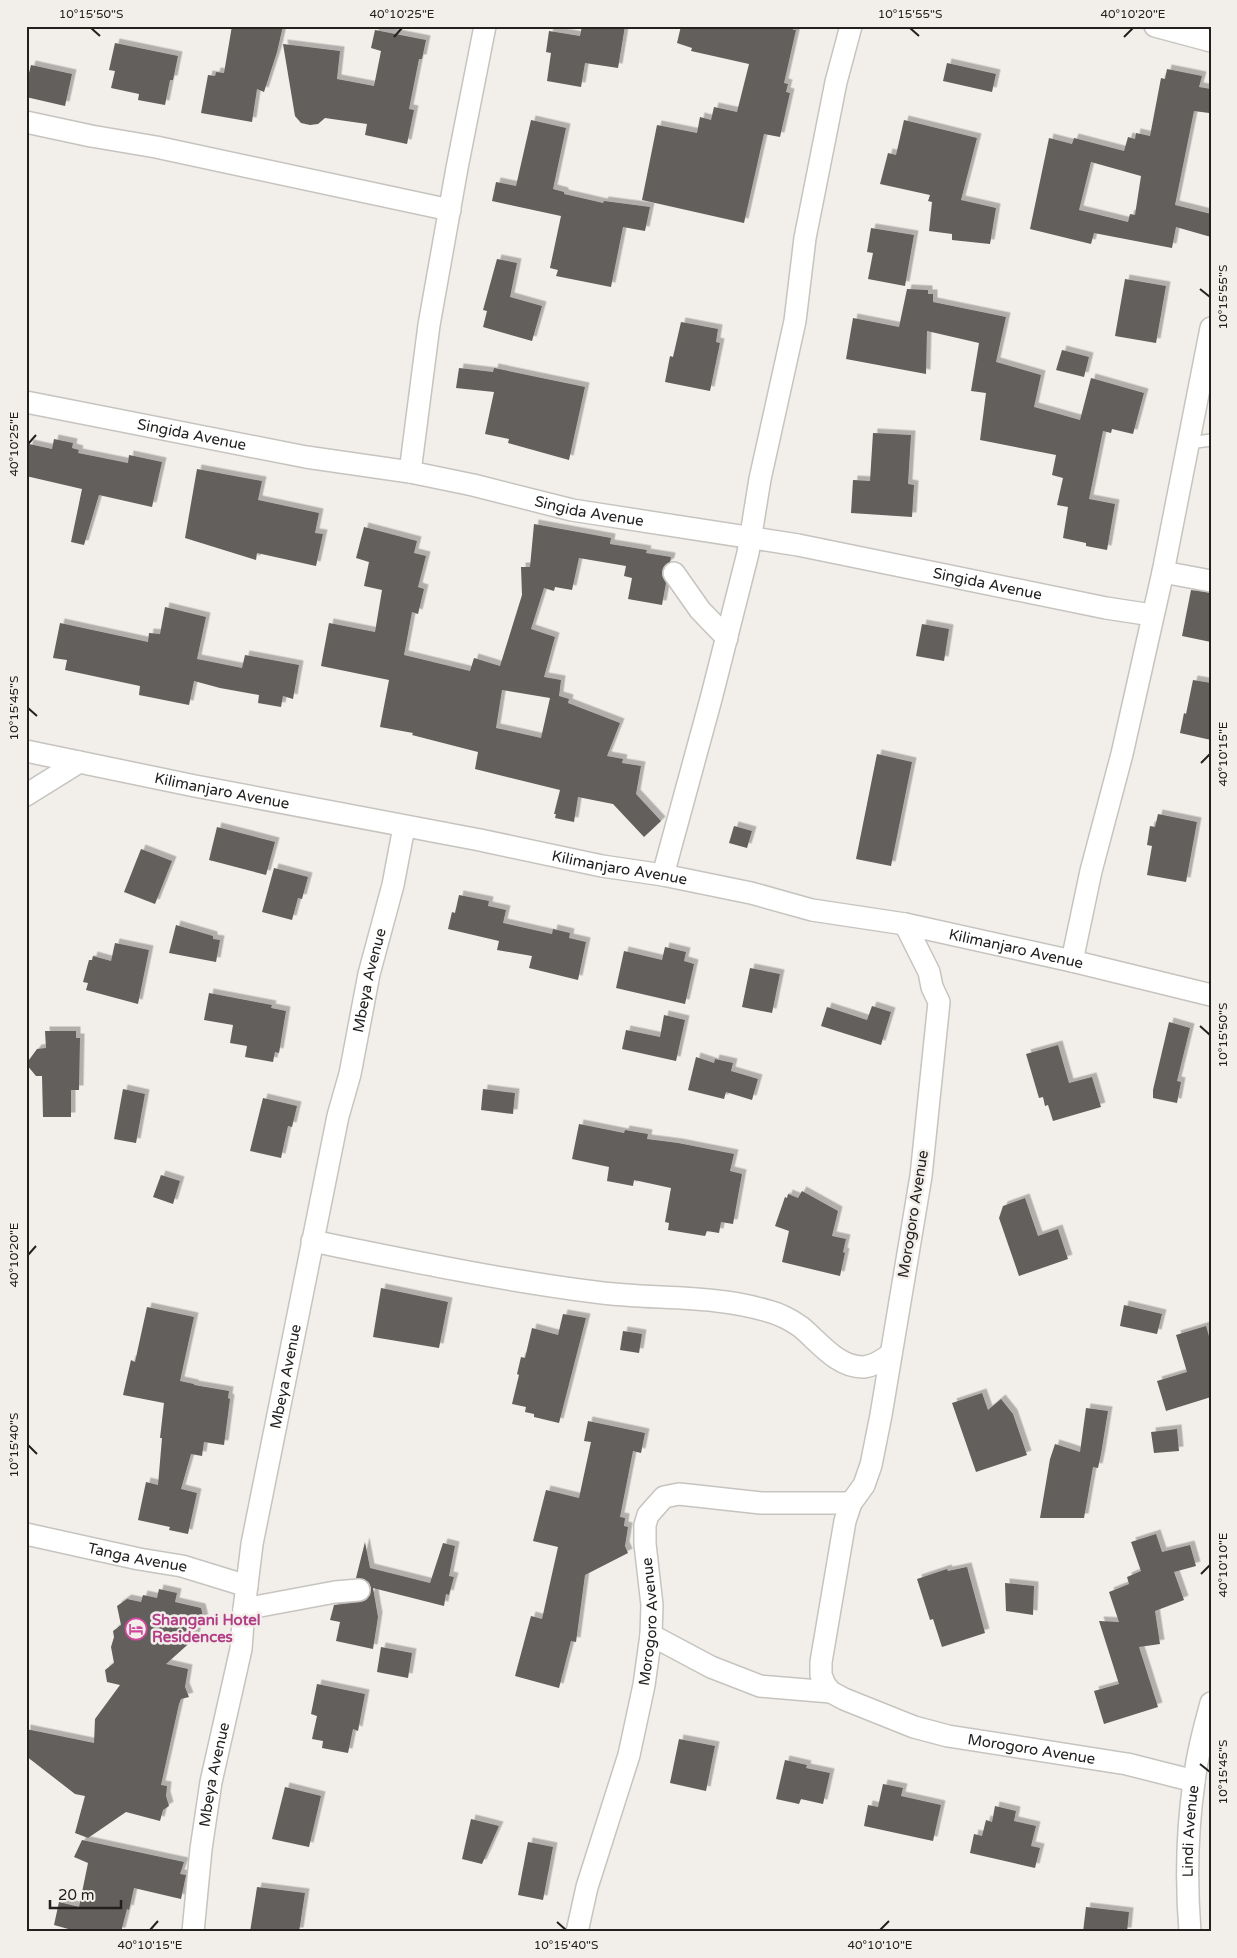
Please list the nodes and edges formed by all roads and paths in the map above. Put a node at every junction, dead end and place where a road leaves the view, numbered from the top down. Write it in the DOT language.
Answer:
graph roads {
  1 [pos="485,26"];
  2 [pos="851,26"];
  3 [pos="1155,26"];
  4 [pos="1211,41"];
  5 [pos="26,122"];
  6 [pos="450,210"];
  7 [pos="1211,328"];
  8 [pos="26,402"];
  9 [pos="1211,440"];
  10 [pos="1188,443"];
  11 [pos="410,472"];
  12 [pos="749,538"];
  13 [pos="1163,572"];
  14 [pos="674,573"];
  15 [pos="1211,581"];
  16 [pos="1152,615"];
  17 [pos="727,638"];
  18 [pos="26,751"];
  19 [pos="79,762"];
  20 [pos="26,795"];
  21 [pos="404,827"];
  22 [pos="663,875"];
  23 [pos="905,924"];
  24 [pos="1072,961"];
  25 [pos="1211,995"];
  26 [pos="312,1241"];
  27 [pos="891,1354"];
  28 [pos="851,1503"];
  29 [pos="26,1534"];
  30 [pos="248,1586"];
  31 [pos="359,1590"];
  32 [pos="244,1609"];
  33 [pos="651,1636"];
  34 [pos="831,1692"];
  35 [pos="1211,1703"];
  36 [pos="1194,1781"];
  37 [pos="192,1932"];
  38 [pos="577,1932"];
  39 [pos="1190,1932"];
  1 -- 6 [label="street"];
  2 -- 12 [label="street"];
  3 -- 4 [label="street"];
  5 -- 6 [label="street"];
  6 -- 11 [label="street"];
  7 -- 10 [label="street"];
  8 -- 11 [label="street, Singida Avenue"];
  9 -- 10 [label="lane"];
  10 -- 13 [label="street"];
  11 -- 12 [label="street, Singida Avenue"];
  12 -- 16 [label="street, Singida Avenue"];
  12 -- 17 [label="street"];
  13 -- 15 [label="street"];
  13 -- 16 [label="street"];
  14 -- 17 [label="street"];
  16 -- 24 [label="street"];
  17 -- 22 [label="street"];
  18 -- 19 [label="street, Kilimanjaro Avenue"];
  19 -- 20 [label="street"];
  19 -- 21 [label="street, Kilimanjaro Avenue"];
  21 -- 22 [label="street, Kilimanjaro Avenue"];
  21 -- 26 [label="street, Mbeya Avenue"];
  22 -- 23 [label="street, Kilimanjaro Avenue"];
  23 -- 24 [label="street, Kilimanjaro Avenue"];
  23 -- 27 [label="street, Morogoro Avenue"];
  24 -- 25 [label="street, Kilimanjaro Avenue"];
  26 -- 27 [label="street"];
  26 -- 30 [label="street, Mbeya Avenue"];
  27 -- 28 [label="street, Morogoro Avenue"];
  28 -- 33 [label="street, Morogoro Avenue"];
  28 -- 34 [label="street, Morogoro Avenue"];
  29 -- 30 [label="street, Tanga Avenue"];
  30 -- 32 [label="street, Mbeya Avenue"];
  31 -- 32 [label="street"];
  32 -- 37 [label="street, Mbeya Avenue"];
  33 -- 34 [label="street"];
  33 -- 38 [label="street, Morogoro Avenue"];
  34 -- 36 [label="street, Morogoro Avenue"];
  35 -- 36 [label="street, Lindi Avenue"];
  36 -- 39 [label="street, Lindi Avenue"];
}
